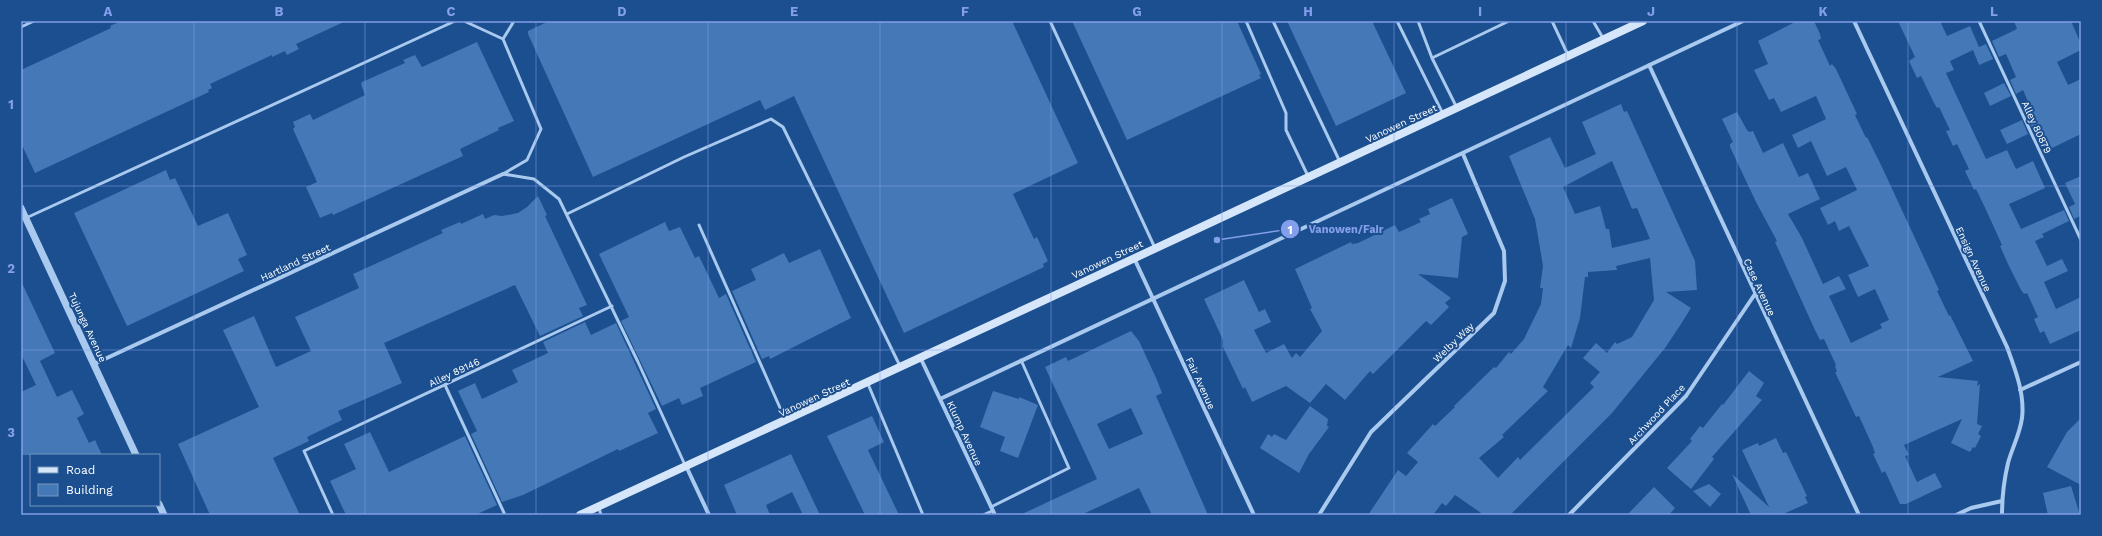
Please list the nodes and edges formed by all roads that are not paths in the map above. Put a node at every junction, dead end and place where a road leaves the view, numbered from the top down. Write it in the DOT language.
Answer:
graph roads {
  1 [pos="34,21"];
  2 [pos="455,21"];
  3 [pos="464,21"];
  4 [pos="514,21"];
  5 [pos="1050,21"];
  6 [pos="1246,21"];
  7 [pos="1273,21"];
  8 [pos="1397,21"];
  9 [pos="1418,21"];
  10 [pos="1509,21"];
  11 [pos="1552,21"];
  12 [pos="1593,21"];
  13 [pos="1643,21"];
  14 [pos="1743,21"];
  15 [pos="1854,21"];
  16 [pos="1978,21"];
  17 [pos="21,27"];
  18 [pos="503,39"];
  19 [pos="1604,40"];
  20 [pos="1568,56"];
  21 [pos="1432,58"];
  22 [pos="1649,65"];
  23 [pos="1457,108"];
  24 [pos="1443,114"];
  25 [pos="1463,154"];
  26 [pos="1340,162"];
  27 [pos="503,174"];
  28 [pos="1308,177"];
  29 [pos="21,208"];
  30 [pos="567,214"];
  31 [pos="26,218"];
  32 [pos="699,225"];
  33 [pos="2081,240"];
  34 [pos="1155,248"];
  35 [pos="1134,258"];
  36 [pos="1755,294"];
  37 [pos="1153,299"];
  38 [pos="612,306"];
  39 [pos="921,359"];
  40 [pos="1021,360"];
  41 [pos="2081,362"];
  42 [pos="94,364"];
  43 [pos="900,368"];
  44 [pos="867,383"];
  45 [pos="445,385"];
  46 [pos="2020,390"];
  47 [pos="940,399"];
  48 [pos="786,420"];
  49 [pos="136,454"];
  50 [pos="686,466"];
  51 [pos="2002,501"];
  52 [pos="598,507"];
  53 [pos="993,511"];
  54 [pos="333,515"];
  55 [pos="505,515"];
  56 [pos="580,515"];
  57 [pos="601,515"];
  58 [pos="709,515"];
  59 [pos="923,515"];
  60 [pos="983,515"];
  61 [pos="1254,515"];
  62 [pos="1319,515"];
  63 [pos="1569,515"];
  64 [pos="1859,515"];
  65 [pos="1956,515"];
  66 [pos="2002,515"];
  1 -- 17 [label="lane"];
  2 -- 31 [label="lane"];
  3 -- 18 [label="lane"];
  4 -- 18 [label="lane"];
  5 -- 34 [label="lane"];
  6 -- 28 [label="lane"];
  7 -- 26 [label="lane"];
  8 -- 24 [label="lane"];
  9 -- 21 [label="lane"];
  10 -- 21 [label="lane"];
  11 -- 20 [label="lane"];
  12 -- 19 [label="lane"];
  13 -- 19 [label="main road, Vanowen Street"];
  14 -- 22 [label="street"];
  15 -- 46 [label="street, Ensign Avenue"];
  16 -- 33 [label="lane, Alley 80879"];
  18 -- 27 [label="lane"];
  19 -- 20 [label="main road, Vanowen Street"];
  20 -- 23 [label="main road, Vanowen Street"];
  21 -- 23 [label="lane"];
  22 -- 25 [label="street"];
  22 -- 36 [label="street, Case Avenue"];
  23 -- 24 [label="main road, Vanowen Street"];
  24 -- 26 [label="main road, Vanowen Street"];
  25 -- 37 [label="street"];
  25 -- 62 [label="street, Welby Way"];
  26 -- 28 [label="main road, Vanowen Street"];
  27 -- 30 [label="lane"];
  27 -- 42 [label="street, Hartland Street"];
  28 -- 34 [label="main road, Vanowen Street"];
  29 -- 31 [label="street, Tujunga Avenue"];
  30 -- 38 [label="lane"];
  30 -- 43 [label="lane"];
  31 -- 42 [label="street, Tujunga Avenue"];
  32 -- 48 [label="lane"];
  34 -- 35 [label="main road, Vanowen Street"];
  35 -- 37 [label="street, Fair Avenue"];
  35 -- 39 [label="main road, Vanowen Street"];
  36 -- 63 [label="street, Archwood Place"];
  36 -- 64 [label="street, Case Avenue"];
  37 -- 40 [label="street"];
  37 -- 61 [label="street, Fair Avenue"];
  38 -- 45 [label="lane, Alley 89146"];
  38 -- 50 [label="lane"];
  39 -- 43 [label="main road, Vanowen Street"];
  39 -- 47 [label="street, Klump Avenue"];
  40 -- 47 [label="street"];
  40 -- 53 [label="lane"];
  41 -- 46 [label="street"];
  42 -- 49 [label="street, Tujunga Avenue"];
  43 -- 44 [label="main road, Vanowen Street"];
  44 -- 48 [label="main road, Vanowen Street"];
  44 -- 59 [label="lane"];
  45 -- 54 [label="lane, Alley 89146"];
  45 -- 55 [label="lane"];
  46 -- 51 [label="street, Ensign Avenue"];
  47 -- 53 [label="street, Klump Avenue"];
  48 -- 50 [label="main road, Vanowen Street"];
  50 -- 52 [label="main road, Vanowen Street"];
  50 -- 58 [label="street"];
  51 -- 65 [label="street"];
  51 -- 66 [label="street, Ensign Avenue"];
  52 -- 56 [label="main road, Vanowen Street"];
  52 -- 57 [label="lane"];
  53 -- 60 [label="lane"];
}
